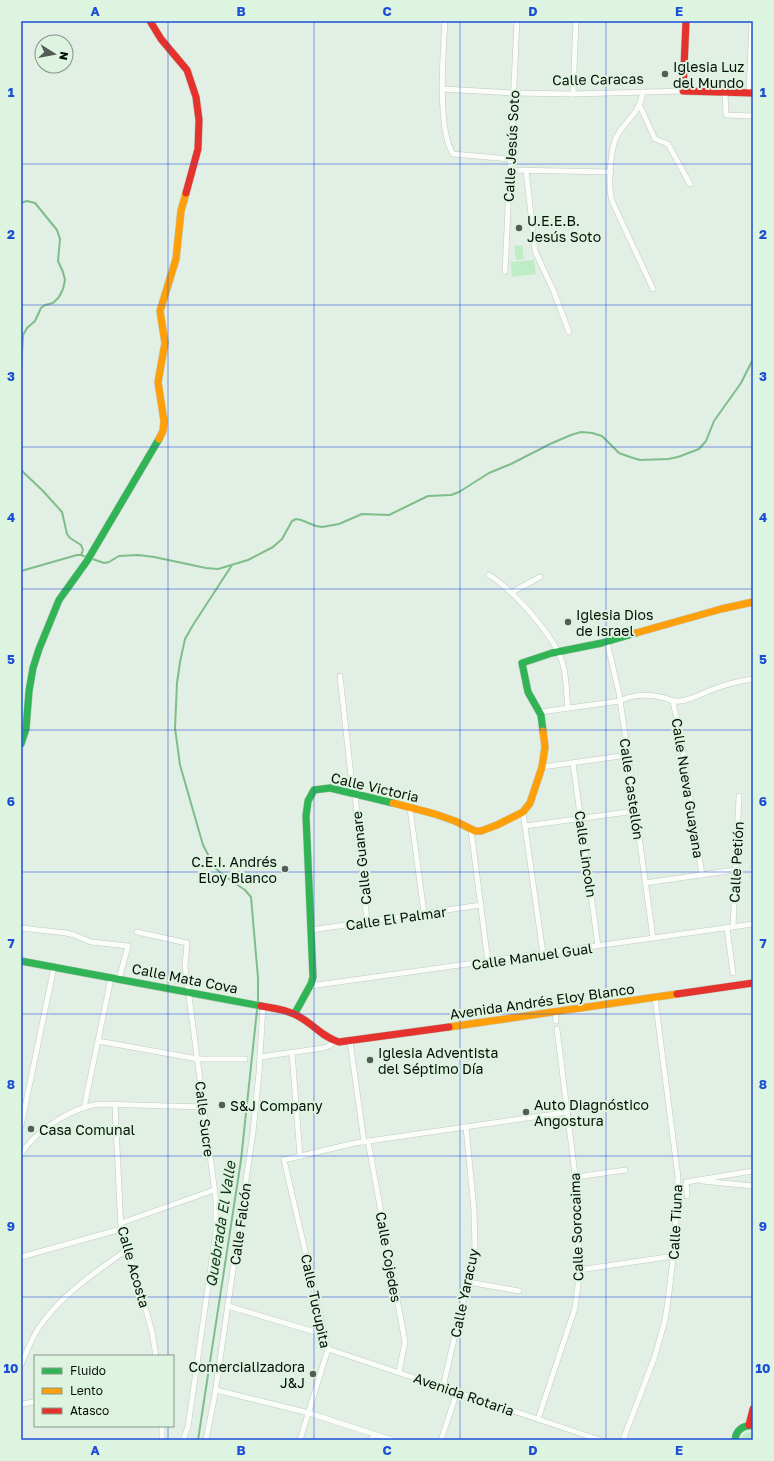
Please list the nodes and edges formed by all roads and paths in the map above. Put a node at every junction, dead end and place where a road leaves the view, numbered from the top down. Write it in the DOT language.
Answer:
graph roads {
  1 [pos="150,21"];
  2 [pos="445,21"];
  3 [pos="517,21"];
  4 [pos="576,21"];
  5 [pos="686,21"];
  6 [pos="752,21"];
  7 [pos="443,89"];
  8 [pos="684,90"];
  9 [pos="643,92"];
  10 [pos="725,92"];
  11 [pos="514,93"];
  12 [pos="751,93"];
  13 [pos="572,94"];
  14 [pos="640,106"];
  15 [pos="753,116"];
  16 [pos="510,159"];
  17 [pos="510,170"];
  18 [pos="526,170"];
  19 [pos="611,172"];
  20 [pos="690,184"];
  21 [pos="505,272"];
  22 [pos="653,290"];
  23 [pos="569,332"];
  24 [pos="489,575"];
  25 [pos="540,577"];
  26 [pos="512,592"];
  27 [pos="753,602"];
  28 [pos="607,642"];
  29 [pos="557,652"];
  30 [pos="340,676"];
  31 [pos="753,678"];
  32 [pos="620,701"];
  33 [pos="674,702"];
  34 [pos="568,708"];
  35 [pos="540,712"];
  36 [pos="21,744"];
  37 [pos="628,756"];
  38 [pos="573,763"];
  39 [pos="542,767"];
  40 [pos="354,794"];
  41 [pos="739,796"];
  42 [pos="410,808"];
  43 [pos="523,812"];
  44 [pos="635,812"];
  45 [pos="581,819"];
  46 [pos="525,826"];
  47 [pos="471,830"];
  48 [pos="735,870"];
  49 [pos="702,875"];
  50 [pos="645,883"];
  51 [pos="481,905"];
  52 [pos="424,913"];
  53 [pos="367,922"];
  54 [pos="753,924"];
  55 [pos="733,927"];
  56 [pos="21,928"];
  57 [pos="726,928"];
  58 [pos="311,930"];
  59 [pos="137,932"];
  60 [pos="653,938"];
  61 [pos="598,946"];
  62 [pos="543,954"];
  63 [pos="21,961"];
  64 [pos="488,962"];
  65 [pos="54,967"];
  66 [pos="733,973"];
  67 [pos="111,978"];
  68 [pos="120,979"];
  69 [pos="753,983"];
  70 [pos="310,986"];
  71 [pos="189,992"];
  72 [pos="655,998"];
  73 [pos="263,1006"];
  74 [pos="555,1012"];
  75 [pos="295,1013"];
  76 [pos="556,1021"];
  77 [pos="557,1029"];
  78 [pos="98,1040"];
  79 [pos="335,1041"];
  80 [pos="350,1041"];
  81 [pos="292,1053"];
  82 [pos="260,1057"];
  83 [pos="198,1059"];
  84 [pos="245,1059"];
  85 [pos="115,1105"];
  86 [pos="84,1108"];
  87 [pos="204,1108"];
  88 [pos="568,1112"];
  89 [pos="21,1126"];
  90 [pos="466,1127"];
  91 [pos="366,1142"];
  92 [pos="21,1154"];
  93 [pos="300,1156"];
  94 [pos="625,1170"];
  95 [pos="753,1171"];
  96 [pos="576,1177"];
  97 [pos="695,1180"];
  98 [pos="753,1186"];
  99 [pos="214,1190"];
  100 [pos="687,1196"];
  101 [pos="121,1226"];
  102 [pos="128,1249"];
  103 [pos="674,1256"];
  104 [pos="21,1257"];
  105 [pos="579,1270"];
  106 [pos="468,1282"];
  107 [pos="519,1291"];
  108 [pos="228,1306"];
  109 [pos="325,1335"];
  110 [pos="328,1349"];
  111 [pos="156,1355"];
  112 [pos="21,1365"];
  113 [pos="398,1372"];
  114 [pos="444,1387"];
  115 [pos="216,1390"];
  116 [pos="457,1392"];
  117 [pos="34,1402"];
  118 [pos="21,1404"];
  119 [pos="753,1409"];
  120 [pos="309,1413"];
  121 [pos="538,1419"];
  122 [pos="751,1426"];
  123 [pos="162,1427"];
  124 [pos="374,1434"];
  125 [pos="162,1440"];
  126 [pos="183,1440"];
  127 [pos="206,1440"];
  128 [pos="300,1440"];
  129 [pos="372,1440"];
  130 [pos="392,1440"];
  131 [pos="441,1440"];
  132 [pos="600,1440"];
  133 [pos="623,1440"];
  134 [pos="734,1440"];
  1 -- 36 [label="street"];
  2 -- 7 [label="street"];
  3 -- 11 [label="street, Calle Jesús Soto"];
  4 -- 13 [label="street"];
  5 -- 8 [label="street"];
  6 -- 12 [label="street"];
  7 -- 11 [label="street, Calle Caracas"];
  7 -- 16 [label="street"];
  8 -- 9 [label="street, Calle Caracas"];
  8 -- 10 [label="street, Calle Caracas"];
  9 -- 13 [label="street, Calle Caracas"];
  9 -- 14 [label="street"];
  10 -- 12 [label="street, Calle Caracas"];
  10 -- 15 [label="street"];
  11 -- 13 [label="street, Calle Caracas"];
  11 -- 16 [label="street, Calle Jesús Soto"];
  14 -- 19 [label="street"];
  14 -- 20 [label="street"];
  16 -- 17 [label="street, Calle Jesús Soto"];
  17 -- 18 [label="street"];
  17 -- 21 [label="street, Calle Jesús Soto"];
  18 -- 19 [label="street"];
  18 -- 23 [label="street"];
  19 -- 22 [label="street"];
  24 -- 26 [label="street"];
  25 -- 26 [label="street"];
  26 -- 29 [label="street"];
  27 -- 28 [label="street"];
  28 -- 29 [label="street"];
  28 -- 32 [label="street, Calle Castellón"];
  29 -- 34 [label="street"];
  29 -- 35 [label="street"];
  30 -- 40 [label="street, Calle Guanare"];
  31 -- 33 [label="street"];
  32 -- 33 [label="street"];
  32 -- 34 [label="street"];
  32 -- 37 [label="street, Calle Castellón"];
  33 -- 49 [label="street, Calle Nueva Guayana"];
  34 -- 35 [label="street"];
  35 -- 39 [label="street"];
  37 -- 38 [label="street"];
  37 -- 44 [label="street, Calle Castellón"];
  38 -- 39 [label="street"];
  38 -- 45 [label="street, Calle Lincoln"];
  39 -- 43 [label="street"];
  40 -- 42 [label="street, Calle Victoria"];
  40 -- 53 [label="street, Calle Guanare"];
  40 -- 58 [label="street, Calle Victoria"];
  41 -- 48 [label="street, Calle Petión"];
  42 -- 47 [label="street, Calle Victoria"];
  42 -- 52 [label="street"];
  43 -- 46 [label="street"];
  43 -- 47 [label="street"];
  44 -- 45 [label="street"];
  44 -- 50 [label="street, Calle Castellón"];
  45 -- 46 [label="street"];
  45 -- 61 [label="street, Calle Lincoln"];
  46 -- 62 [label="street"];
  47 -- 51 [label="street"];
  48 -- 49 [label="street"];
  48 -- 55 [label="street, Calle Petión"];
  49 -- 50 [label="street"];
  50 -- 60 [label="street, Calle Castellón"];
  51 -- 52 [label="street, Calle El Palmar"];
  51 -- 64 [label="street"];
  52 -- 53 [label="street, Calle El Palmar"];
  53 -- 58 [label="street, Calle El Palmar"];
  54 -- 55 [label="street, Calle Manuel Gual"];
  55 -- 57 [label="street, Calle Manuel Gual"];
  56 -- 68 [label="street"];
  57 -- 60 [label="street, Calle Manuel Gual"];
  57 -- 66 [label="street"];
  58 -- 70 [label="street, Calle Victoria"];
  59 -- 71 [label="street, Calle Sucre"];
  60 -- 61 [label="street, Calle Manuel Gual"];
  61 -- 62 [label="street, Calle Manuel Gual"];
  62 -- 64 [label="street, Calle Manuel Gual"];
  63 -- 65 [label="street, Calle Mata Cova"];
  64 -- 70 [label="street, Calle Manuel Gual"];
  65 -- 67 [label="street, Calle Mata Cova"];
  65 -- 89 [label="street"];
  67 -- 68 [label="street, Calle Mata Cova"];
  67 -- 78 [label="street"];
  68 -- 71 [label="street, Calle Mata Cova"];
  69 -- 72 [label="street, Avenida Andrés Eloy Blanco"];
  70 -- 75 [label="street, Calle Victoria"];
  71 -- 73 [label="street, Calle Mata Cova"];
  71 -- 83 [label="street, Calle Sucre"];
  72 -- 74 [label="street, Avenida Andrés Eloy Blanco"];
  72 -- 103 [label="street, Calle Tiuna"];
  73 -- 75 [label="street, Calle Mata Cova"];
  73 -- 82 [label="street, Calle Falcón"];
  74 -- 76 [label="street"];
  74 -- 80 [label="street, Avenida Andrés Eloy Blanco"];
  75 -- 79 [label="street, Calle Mata Cova"];
  77 -- 88 [label="street, Calle Sorocaima"];
  78 -- 83 [label="street"];
  78 -- 86 [label="street"];
  79 -- 80 [label="street, Avenida Andrés Eloy Blanco"];
  79 -- 81 [label="street"];
  80 -- 91 [label="street, Calle Cojedes"];
  81 -- 82 [label="street"];
  81 -- 93 [label="street"];
  82 -- 108 [label="street, Calle Falcón"];
  83 -- 84 [label="street"];
  83 -- 87 [label="street, Calle Sucre"];
  85 -- 86 [label="street"];
  85 -- 87 [label="street"];
  85 -- 101 [label="street, Calle Acosta"];
  86 -- 92 [label="street"];
  87 -- 99 [label="street, Calle Sucre"];
  88 -- 90 [label="street"];
  88 -- 96 [label="street, Calle Sorocaima"];
  90 -- 91 [label="street"];
  90 -- 106 [label="street, Calle Yaracuy"];
  91 -- 93 [label="street"];
  91 -- 113 [label="street, Calle Cojedes"];
  93 -- 109 [label="street, Calle Tucupita"];
  94 -- 96 [label="street"];
  95 -- 97 [label="street"];
  96 -- 105 [label="street, Calle Sorocaima"];
  97 -- 98 [label="street"];
  97 -- 100 [label="street"];
  99 -- 101 [label="street"];
  99 -- 126 [label="street, Calle Sucre"];
  101 -- 102 [label="street, Calle Acosta"];
  101 -- 104 [label="street"];
  102 -- 111 [label="street, Calle Acosta"];
  102 -- 112 [label="street"];
  103 -- 105 [label="street"];
  103 -- 133 [label="street, Calle Tiuna"];
  105 -- 121 [label="street, Calle Sorocaima"];
  106 -- 107 [label="street"];
  106 -- 114 [label="street, Calle Yaracuy"];
  108 -- 109 [label="street"];
  108 -- 115 [label="street, Calle Falcón"];
  109 -- 110 [label="street, Calle Tucupita"];
  110 -- 113 [label="street, Avenida Rotaria"];
  110 -- 120 [label="street, Calle Tucupita"];
  113 -- 114 [label="street, Avenida Rotaria"];
  114 -- 116 [label="street, Avenida Rotaria"];
  115 -- 120 [label="street"];
  115 -- 127 [label="street, Calle Falcón"];
  116 -- 121 [label="street, Avenida Rotaria"];
  116 -- 131 [label="street"];
  117 -- 118 [label="street"];
  119 -- 122 [label="street"];
  120 -- 124 [label="street"];
  120 -- 128 [label="street, Calle Tucupita"];
  121 -- 132 [label="street, Avenida Rotaria"];
  122 -- 134 [label="street"];
  123 -- 125 [label="street"];
  124 -- 129 [label="street"];
  124 -- 130 [label="street"];
}
